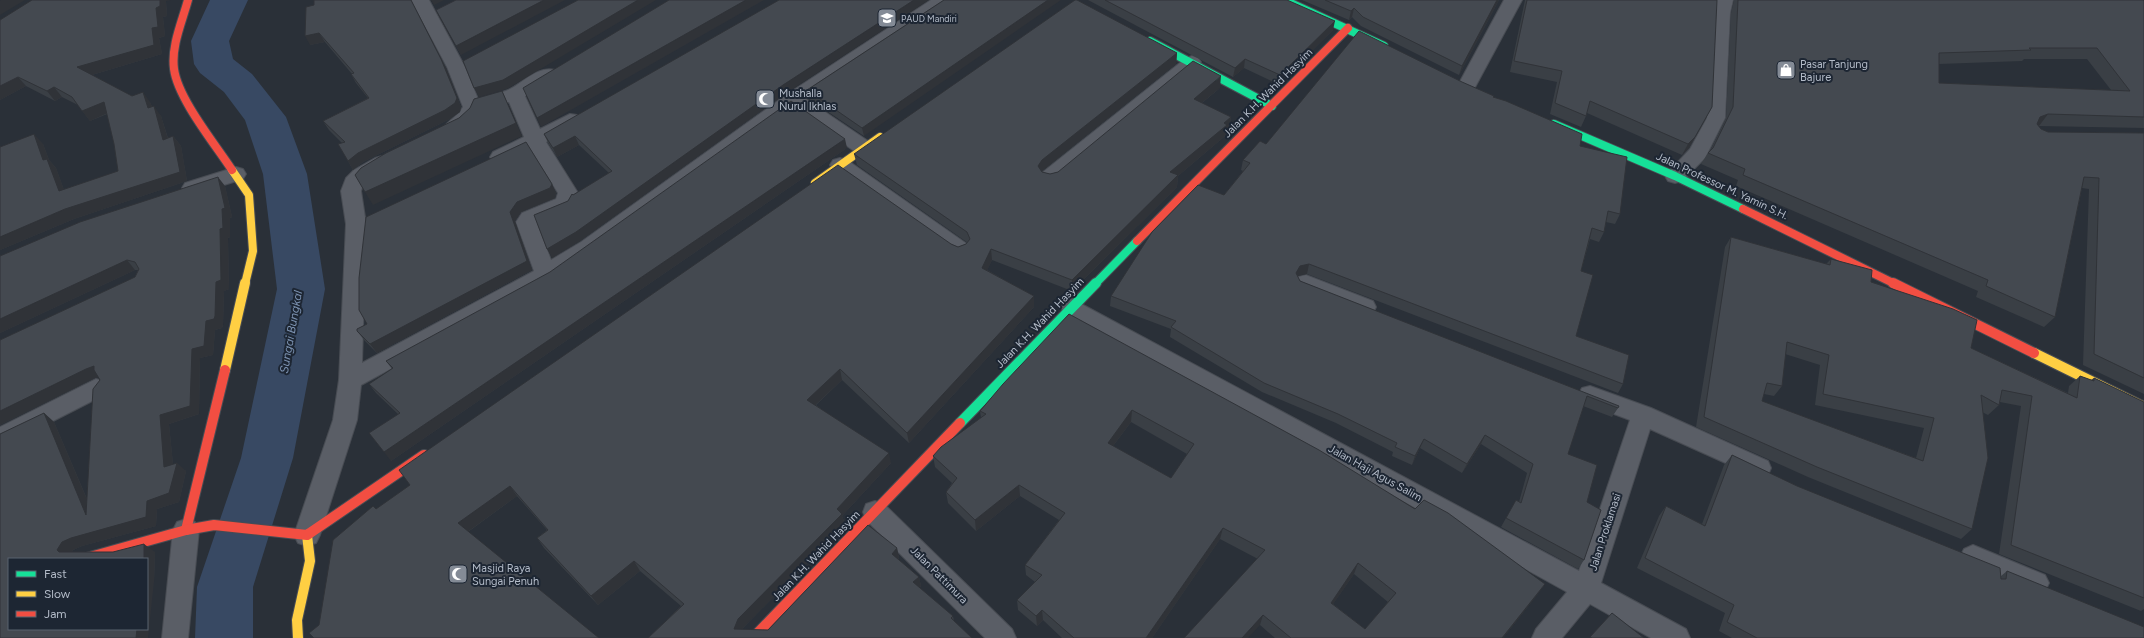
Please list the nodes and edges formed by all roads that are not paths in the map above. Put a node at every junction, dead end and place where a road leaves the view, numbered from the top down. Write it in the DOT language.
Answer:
graph roads {
  1 [pos="188,0"];
  2 [pos="943,0"];
  3 [pos="1284,0"];
  4 [pos="1513,0"];
  5 [pos="1724,0"];
  6 [pos="430,9"];
  7 [pos="1348,28"];
  8 [pos="1144,38"];
  9 [pos="1390,49"];
  10 [pos="1192,62"];
  11 [pos="563,65"];
  12 [pos="1466,86"];
  13 [pos="515,94"];
  14 [pos="793,99"];
  15 [pos="1272,106"];
  16 [pos="472,107"];
  17 [pos="582,113"];
  18 [pos="1546,121"];
  19 [pos="889,130"];
  20 [pos="438,135"];
  21 [pos="535,140"];
  22 [pos="864,148"];
  23 [pos="398,155"];
  24 [pos="485,164"];
  25 [pos="840,165"];
  26 [pos="236,174"];
  27 [pos="1676,176"];
  28 [pos="1050,177"];
  29 [pos="807,188"];
  30 [pos="177,193"];
  31 [pos="960,249"];
  32 [pos="546,274"];
  33 [pos="1306,283"];
  34 [pos="1072,307"];
  35 [pos="1382,314"];
  36 [pos="350,380"];
  37 [pos="1570,387"];
  38 [pos="96,388"];
  39 [pos="2144,407"];
  40 [pos="1643,415"];
  41 [pos="0,438"];
  42 [pos="431,450"];
  43 [pos="1777,476"];
  44 [pos="875,512"];
  45 [pos="186,530"];
  46 [pos="307,535"];
  47 [pos="1952,549"];
  48 [pos="87,558"];
  49 [pos="1586,589"];
  50 [pos="2056,591"];
  51 [pos="175,638"];
  52 [pos="298,638"];
  53 [pos="753,638"];
  54 [pos="1003,638"];
  55 [pos="1545,638"];
  56 [pos="1677,638"];
  1 -- 26 [label="street"];
  2 -- 14 [label="street"];
  3 -- 7 [label="street"];
  4 -- 12 [label="street"];
  5 -- 27 [label="street"];
  6 -- 16 [label="street"];
  7 -- 9 [label="street"];
  7 -- 15 [label="street, Jalan K.H. Wahid Hasyim"];
  8 -- 10 [label="street"];
  10 -- 15 [label="street"];
  10 -- 28 [label="street"];
  11 -- 13 [label="street"];
  13 -- 16 [label="street"];
  13 -- 21 [label="street"];
  14 -- 22 [label="street"];
  14 -- 32 [label="street"];
  15 -- 34 [label="street, Jalan K.H. Wahid Hasyim"];
  16 -- 20 [label="street"];
  17 -- 21 [label="street"];
  18 -- 27 [label="street, Jalan Professor M. Yamin S.H."];
  19 -- 22 [label="street"];
  21 -- 24 [label="street"];
  21 -- 32 [label="street"];
  22 -- 25 [label="street"];
  23 -- 36 [label="street"];
  25 -- 29 [label="street"];
  25 -- 31 [label="street"];
  26 -- 30 [label="street"];
  26 -- 45 [label="street"];
  27 -- 39 [label="street, Jalan Professor M. Yamin S.H."];
  32 -- 36 [label="street"];
  33 -- 35 [label="street"];
  34 -- 44 [label="street, Jalan K.H. Wahid Hasyim"];
  34 -- 49 [label="street, Jalan Haji Agus Salim"];
  36 -- 46 [label="street"];
  37 -- 40 [label="street"];
  38 -- 41 [label="street"];
  40 -- 43 [label="street"];
  40 -- 49 [label="street, Jalan Proklamasi"];
  42 -- 46 [label="street"];
  44 -- 53 [label="street, Jalan K.H. Wahid Hasyim"];
  44 -- 54 [label="street, Jalan Pattimura"];
  45 -- 46 [label="street"];
  45 -- 48 [label="street"];
  45 -- 51 [label="street"];
  46 -- 52 [label="street"];
  47 -- 50 [label="street"];
  49 -- 55 [label="street, Jalan Proklamasi"];
  49 -- 56 [label="street, Jalan Haji Agus Salim"];
}
